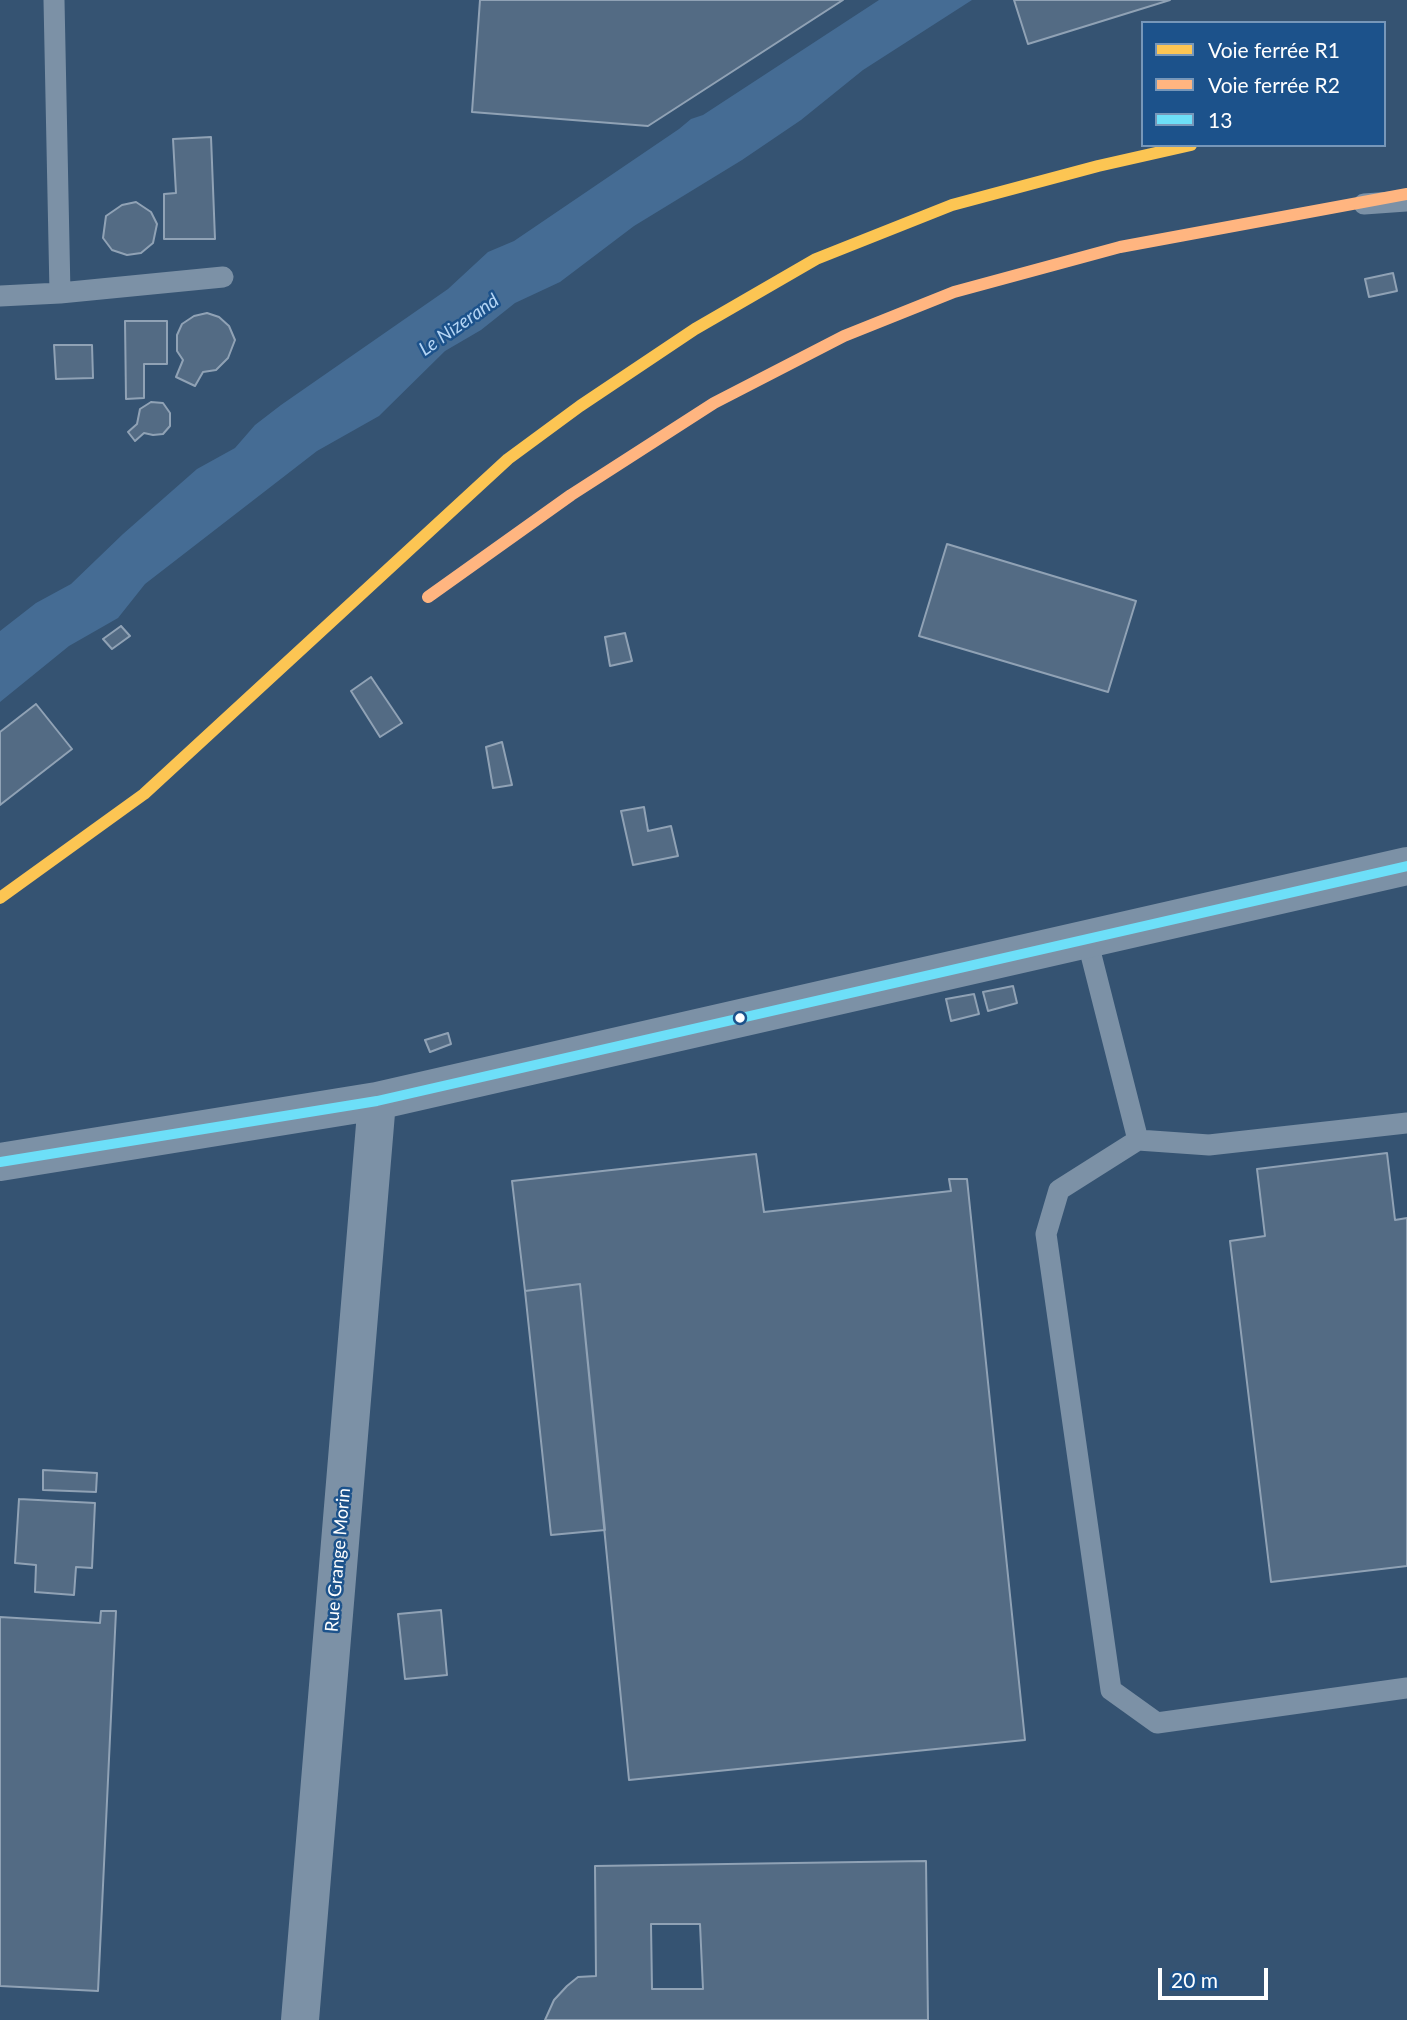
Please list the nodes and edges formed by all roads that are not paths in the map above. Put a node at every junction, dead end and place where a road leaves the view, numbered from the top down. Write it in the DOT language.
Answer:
graph roads {
  1 [pos="54,0"];
  2 [pos="1407,201"];
  3 [pos="1364,204"];
  4 [pos="223,277"];
  5 [pos="60,293"];
  6 [pos="0,296"];
  7 [pos="1407,866"];
  8 [pos="1087,939"];
  9 [pos="377,1101"];
  10 [pos="1407,1123"];
  11 [pos="1138,1140"];
  12 [pos="0,1162"];
  13 [pos="1407,1688"];
  14 [pos="300,2020"];
  1 -- 5 [label="lane"];
  2 -- 3 [label="lane"];
  4 -- 5 [label="lane"];
  5 -- 6 [label="lane"];
  7 -- 8 [label="street"];
  8 -- 9 [label="street"];
  8 -- 11 [label="lane"];
  9 -- 12 [label="street"];
  9 -- 14 [label="street, Rue Grange Morin"];
  10 -- 11 [label="lane"];
  11 -- 13 [label="lane"];
}
